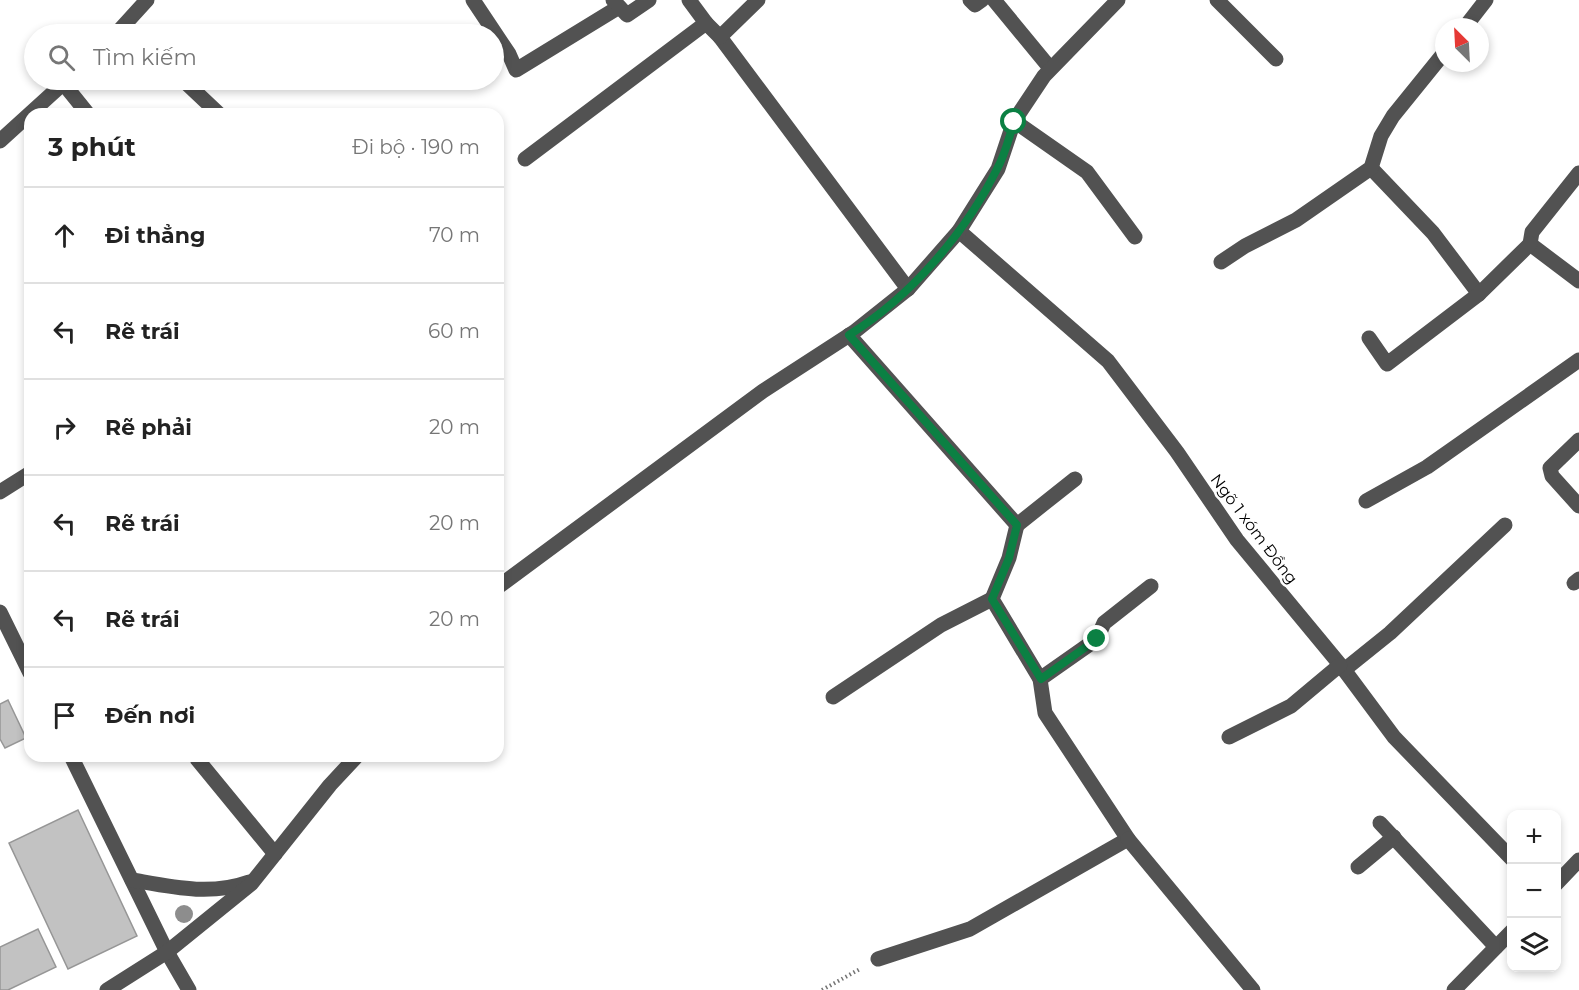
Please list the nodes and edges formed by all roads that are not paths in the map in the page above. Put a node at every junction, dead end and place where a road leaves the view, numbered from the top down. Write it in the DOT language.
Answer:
graph roads {
  1 [pos="146,0"];
  2 [pos="473,0"];
  3 [pos="649,0"];
  4 [pos="689,0"];
  5 [pos="758,0"];
  6 [pos="970,0"];
  7 [pos="982,0"];
  8 [pos="994,0"];
  9 [pos="1217,0"];
  10 [pos="1486,0"];
  11 [pos="1114,2"];
  12 [pos="616,3"];
  13 [pos="1472,18"];
  14 [pos="706,23"];
  15 [pos="131,24"];
  16 [pos="489,24"];
  17 [pos="720,37"];
  18 [pos="504,46"];
  19 [pos="1276,59"];
  20 [pos="1435,64"];
  21 [pos="1050,68"];
  22 [pos="55,90"];
  23 [pos="71,90"];
  24 [pos="194,90"];
  25 [pos="36,108"];
  26 [pos="84,108"];
  27 [pos="213,108"];
  28 [pos="24,119"];
  29 [pos="1014,122"];
  30 [pos="0,141"];
  31 [pos="525,159"];
  32 [pos="1371,168"];
  33 [pos="1579,173"];
  34 [pos="959,231"];
  35 [pos="1135,237"];
  36 [pos="1530,244"];
  37 [pos="1221,262"];
  38 [pos="1579,281"];
  39 [pos="908,289"];
  40 [pos="1479,294"];
  41 [pos="849,335"];
  42 [pos="1369,338"];
  43 [pos="1579,360"];
  44 [pos="1579,440"];
  45 [pos="24,476"];
  46 [pos="1075,479"];
  47 [pos="0,492"];
  48 [pos="1366,501"];
  49 [pos="1579,507"];
  50 [pos="1017,525"];
  51 [pos="1504,525"];
  52 [pos="504,583"];
  53 [pos="1151,586"];
  54 [pos="992,599"];
  55 [pos="0,612"];
  56 [pos="24,661"];
  57 [pos="1342,668"];
  58 [pos="1041,679"];
  59 [pos="833,697"];
  60 [pos="1229,737"];
  61 [pos="74,762"];
  62 [pos="199,762"];
  63 [pos="352,762"];
  64 [pos="1380,823"];
  65 [pos="1394,837"];
  66 [pos="1128,838"];
  67 [pos="275,854"];
  68 [pos="1507,854"];
  69 [pos="1579,860"];
  70 [pos="1358,867"];
  71 [pos="255,879"];
  72 [pos="132,880"];
  73 [pos="1561,880"];
  74 [pos="1507,936"];
  75 [pos="1496,947"];
  76 [pos="167,952"];
  77 [pos="878,959"];
  78 [pos="107,990"];
  79 [pos="189,990"];
  80 [pos="1253,990"];
  81 [pos="1454,990"];
  1 -- 15 [label="street"];
  2 -- 16 [label="street"];
  3 -- 12 [label="street"];
  4 -- 14 [label="street"];
  5 -- 17 [label="street"];
  6 -- 7 [label="street"];
  8 -- 21 [label="street"];
  9 -- 19 [label="street"];
  10 -- 13 [label="street"];
  11 -- 21 [label="street"];
  12 -- 18 [label="street"];
  14 -- 17 [label="street"];
  14 -- 31 [label="street"];
  17 -- 39 [label="street"];
  20 -- 32 [label="street"];
  21 -- 29 [label="street"];
  22 -- 25 [label="street"];
  23 -- 26 [label="street"];
  24 -- 27 [label="street"];
  28 -- 30 [label="street"];
  29 -- 34 [label="street"];
  29 -- 35 [label="street"];
  32 -- 37 [label="street"];
  32 -- 40 [label="street"];
  33 -- 36 [label="street"];
  34 -- 39 [label="street"];
  34 -- 57 [label="street, Ngõ 1 xóm Đồng"];
  36 -- 38 [label="street"];
  36 -- 40 [label="street"];
  39 -- 41 [label="street"];
  40 -- 42 [label="street"];
  41 -- 50 [label="street"];
  41 -- 52 [label="street"];
  43 -- 48 [label="street"];
  44 -- 49 [label="street"];
  45 -- 47 [label="street"];
  46 -- 50 [label="street"];
  50 -- 54 [label="street"];
  51 -- 57 [label="street"];
  53 -- 58 [label="street"];
  54 -- 58 [label="street"];
  54 -- 59 [label="street"];
  55 -- 56 [label="street"];
  57 -- 60 [label="street"];
  57 -- 68 [label="street, Ngõ 1 xóm Đồng"];
  58 -- 66 [label="street"];
  61 -- 72 [label="street"];
  62 -- 67 [label="street"];
  63 -- 67 [label="street"];
  64 -- 65 [label="street"];
  65 -- 70 [label="street"];
  65 -- 75 [label="street"];
  66 -- 77 [label="street"];
  66 -- 80 [label="street"];
  67 -- 71 [label="street"];
  69 -- 73 [label="street"];
  71 -- 72 [label="street"];
  71 -- 76 [label="street"];
  72 -- 76 [label="street"];
  74 -- 75 [label="street"];
  75 -- 81 [label="street"];
  76 -- 78 [label="street"];
  76 -- 79 [label="street"];
}
